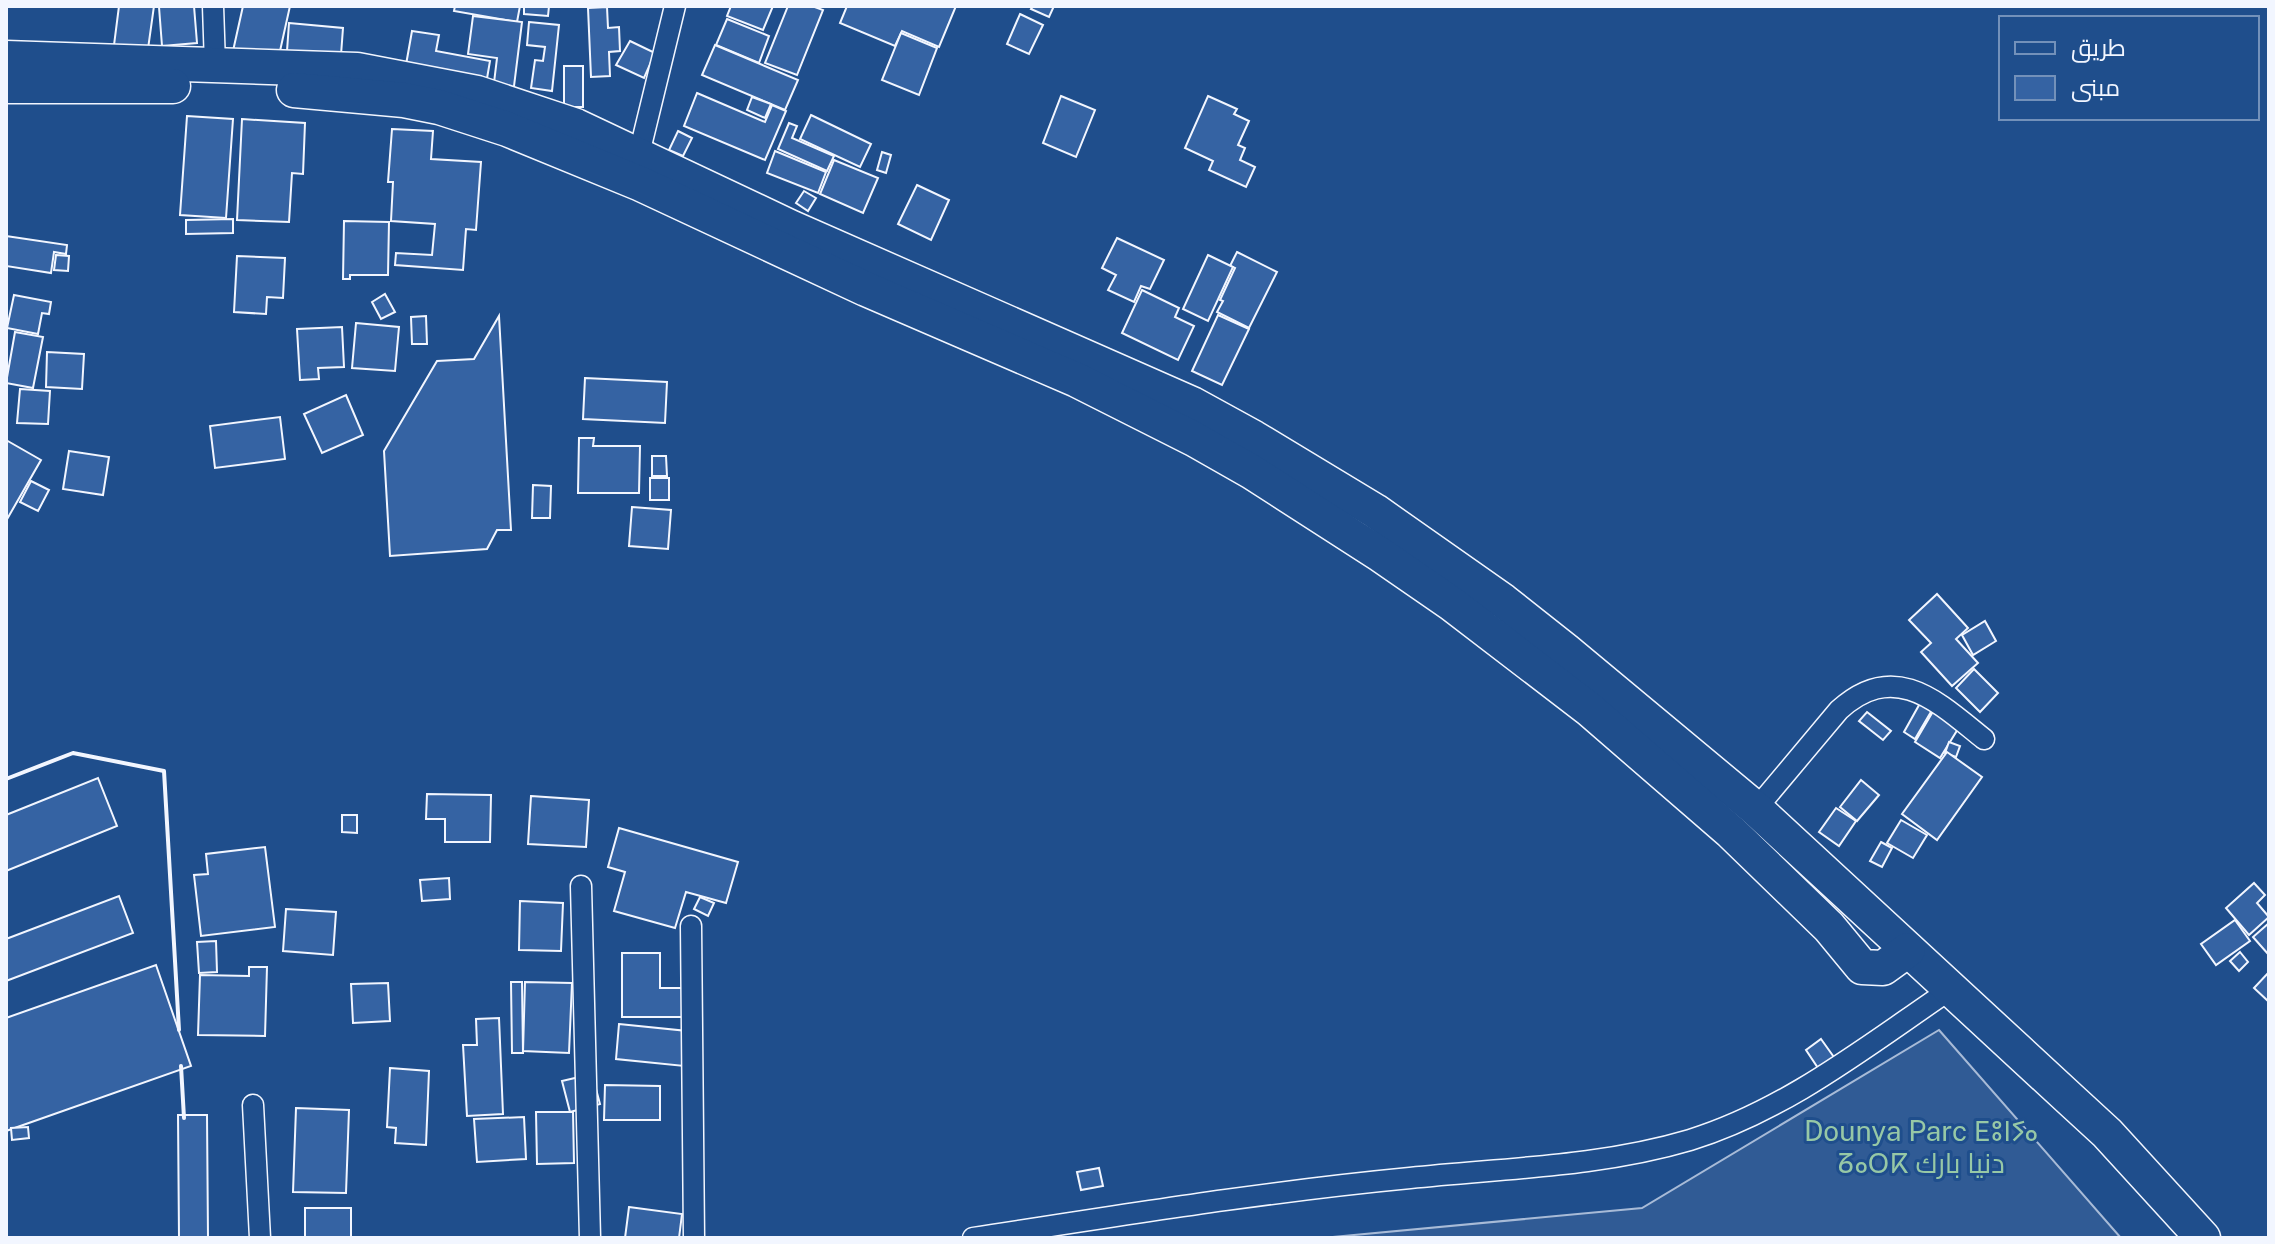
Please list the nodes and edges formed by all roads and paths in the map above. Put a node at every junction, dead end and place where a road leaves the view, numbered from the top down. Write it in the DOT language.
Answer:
graph roads {
  1 [pos="213,6"];
  2 [pos="675,6"];
  3 [pos="6,58"];
  4 [pos="215,65"];
  5 [pos="6,86"];
  6 [pos="639,154"];
  7 [pos="1984,739"];
  8 [pos="1756,809"];
  9 [pos="581,886"];
  10 [pos="691,926"];
  11 [pos="1908,950"];
  12 [pos="1951,989"];
  13 [pos="253,1105"];
  14 [pos="260,1238"];
  15 [pos="590,1238"];
  16 [pos="694,1238"];
  17 [pos="973,1238"];
  18 [pos="2203,1238"];
  1 -- 4 [label="street"];
  2 -- 6 [label="street"];
  3 -- 4 [label="main road"];
  4 -- 6 [label="main road"];
  5 -- 11 [label="main road"];
  6 -- 8 [label="main road"];
  7 -- 8 [label="street"];
  8 -- 11 [label="main road"];
  9 -- 15 [label="street"];
  10 -- 16 [label="street"];
  11 -- 12 [label="main road"];
  12 -- 17 [label="street"];
  12 -- 18 [label="main road"];
  13 -- 14 [label="street"];
}
